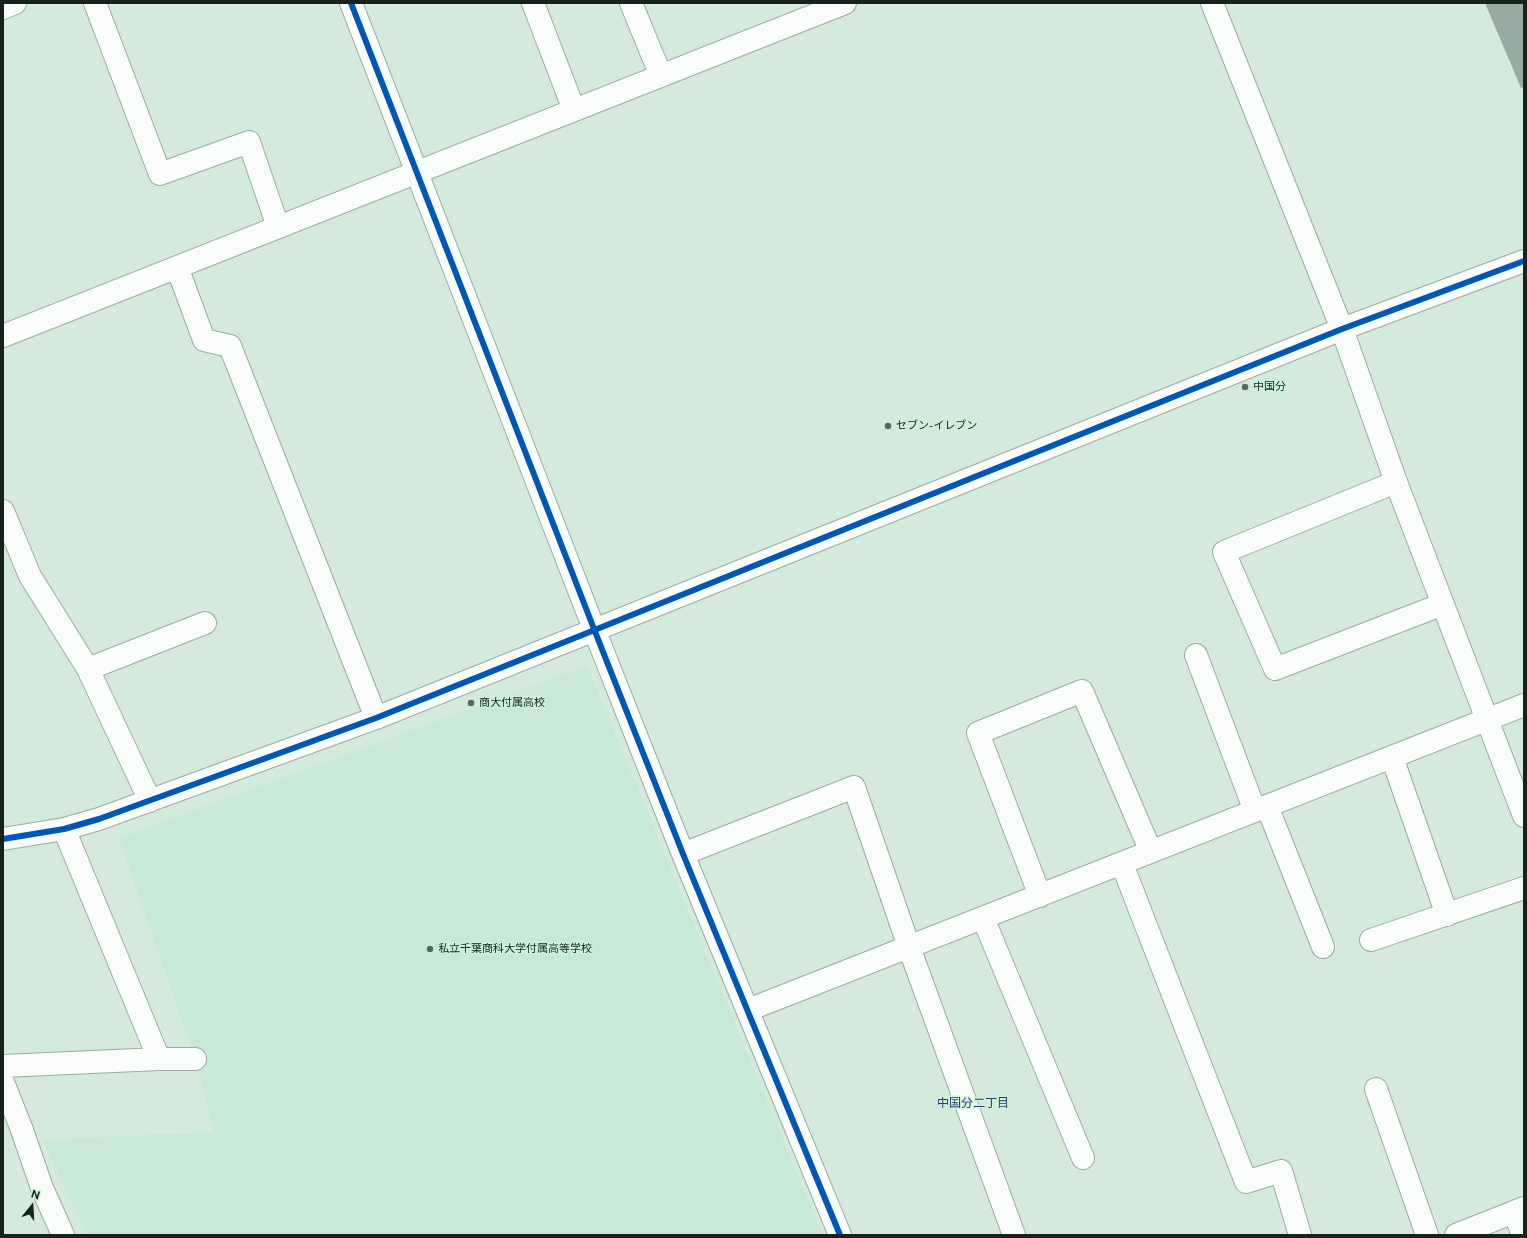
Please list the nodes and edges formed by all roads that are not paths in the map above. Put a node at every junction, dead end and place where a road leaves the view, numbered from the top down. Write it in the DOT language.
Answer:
graph roads {
  1 [pos="15,3"];
  2 [pos="95,3"];
  3 [pos="351,3"];
  4 [pos="534,3"];
  5 [pos="631,3"];
  6 [pos="845,3"];
  7 [pos="1212,3"];
  8 [pos="3,8"];
  9 [pos="660,76"];
  10 [pos="574,110"];
  11 [pos="416,172"];
  12 [pos="278,227"];
  13 [pos="1524,261"];
  14 [pos="177,267"];
  15 [pos="1342,329"];
  16 [pos="3,336"];
  17 [pos="1396,482"];
  18 [pos="3,511"];
  19 [pos="1443,604"];
  20 [pos="205,623"];
  21 [pos="594,629"];
  22 [pos="1196,655"];
  23 [pos="88,669"];
  24 [pos="1524,705"];
  25 [pos="376,718"];
  26 [pos="1487,720"];
  27 [pos="1392,757"];
  28 [pos="150,801"];
  29 [pos="1261,809"];
  30 [pos="1524,816"];
  31 [pos="64,829"];
  32 [pos="3,839"];
  33 [pos="1151,852"];
  34 [pos="683,854"];
  35 [pos="1122,864"];
  36 [pos="1524,888"];
  37 [pos="1040,896"];
  38 [pos="1447,915"];
  39 [pos="983,918"];
  40 [pos="1371,940"];
  41 [pos="909,947"];
  42 [pos="1323,947"];
  43 [pos="748,1010"];
  44 [pos="159,1059"];
  45 [pos="195,1059"];
  46 [pos="3,1066"];
  47 [pos="3,1082"];
  48 [pos="1376,1089"];
  49 [pos="1083,1158"];
  50 [pos="1519,1210"];
  51 [pos="63,1235"];
  52 [pos="840,1235"];
  53 [pos="1014,1235"];
  54 [pos="1300,1235"];
  55 [pos="1427,1235"];
  56 [pos="1456,1235"];
  57 [pos="1523,1235"];
  1 -- 8 [label="street"];
  2 -- 12 [label="street"];
  3 -- 11 [label="street"];
  4 -- 10 [label="street"];
  5 -- 9 [label="street"];
  6 -- 9 [label="street"];
  7 -- 15 [label="street"];
  9 -- 10 [label="street"];
  10 -- 11 [label="street"];
  11 -- 12 [label="street"];
  11 -- 21 [label="street"];
  12 -- 14 [label="street"];
  13 -- 15 [label="street"];
  14 -- 16 [label="street"];
  14 -- 25 [label="street"];
  15 -- 17 [label="street"];
  15 -- 21 [label="street"];
  17 -- 19 [label="street"];
  17 -- 19 [label="street"];
  18 -- 23 [label="street"];
  19 -- 26 [label="street"];
  20 -- 23 [label="street"];
  21 -- 25 [label="street"];
  21 -- 34 [label="street"];
  22 -- 29 [label="street"];
  23 -- 28 [label="street"];
  24 -- 26 [label="street"];
  25 -- 28 [label="street"];
  26 -- 27 [label="street"];
  26 -- 30 [label="street"];
  27 -- 29 [label="street"];
  27 -- 38 [label="street"];
  28 -- 31 [label="street"];
  29 -- 33 [label="street"];
  29 -- 42 [label="street"];
  31 -- 32 [label="street"];
  31 -- 44 [label="street"];
  33 -- 35 [label="street"];
  33 -- 37 [label="street"];
  34 -- 41 [label="street"];
  34 -- 43 [label="street"];
  35 -- 37 [label="street"];
  35 -- 54 [label="street"];
  36 -- 38 [label="street"];
  37 -- 39 [label="street"];
  38 -- 40 [label="street"];
  39 -- 41 [label="street"];
  39 -- 49 [label="street"];
  41 -- 43 [label="street"];
  41 -- 53 [label="street"];
  43 -- 52 [label="street"];
  44 -- 45 [label="street"];
  44 -- 46 [label="street"];
  47 -- 51 [label="street"];
  48 -- 55 [label="street"];
  50 -- 56 [label="street"];
  50 -- 57 [label="street"];
}
